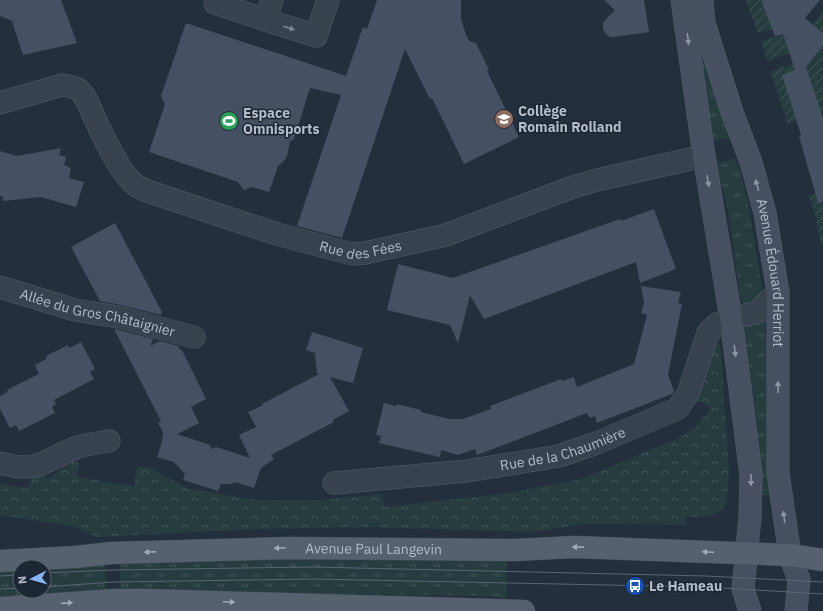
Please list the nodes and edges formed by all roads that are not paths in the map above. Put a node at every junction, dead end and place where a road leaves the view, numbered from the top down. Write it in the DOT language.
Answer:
graph roads {
  1 [pos="216,0"];
  2 [pos="272,0"];
  3 [pos="328,0"];
  4 [pos="682,0"];
  5 [pos="702,0"];
  6 [pos="266,20"];
  7 [pos="0,103"];
  8 [pos="704,156"];
  9 [pos="0,287"];
  10 [pos="778,292"];
  11 [pos="731,318"];
  12 [pos="194,337"];
  13 [pos="109,441"];
  14 [pos="0,463"];
  15 [pos="334,483"];
  16 [pos="747,553"];
  17 [pos="790,555"];
  18 [pos="823,560"];
  19 [pos="0,561"];
  20 [pos="150,606"];
  21 [pos="188,606"];
  22 [pos="0,608"];
  23 [pos="524,611"];
  24 [pos="750,611"];
  25 [pos="796,611"];
  1 -- 6 [label="street"];
  2 -- 6 [label="street"];
  6 -- 3 [label="street, one-way"];
  4 -- 8 [label="street, one-way"];
  10 -- 5 [label="street, Avenue Édouard Herriot, one-way"];
  7 -- 8 [label="street, Rue des Fées"];
  8 -- 11 [label="street, one-way"];
  9 -- 12 [label="street, Allée du Gros Châtaignier"];
  10 -- 11 [label="street, Rue de la Chaumière"];
  17 -- 10 [label="street, Avenue Édouard Herriot, one-way"];
  11 -- 15 [label="street, Rue de la Chaumière"];
  11 -- 16 [label="street, one-way"];
  13 -- 14 [label="street"];
  16 -- 17 [label="main road, Avenue Paul Langevin"];
  16 -- 19 [label="main road, Avenue Paul Langevin, one-way"];
  16 -- 24 [label="street"];
  17 -- 18 [label="main road, Avenue Paul Langevin"];
  17 -- 25 [label="street"];
  20 -- 21 [label="main road"];
  22 -- 20 [label="main road, one-way"];
  21 -- 23 [label="main road, one-way"];
}
